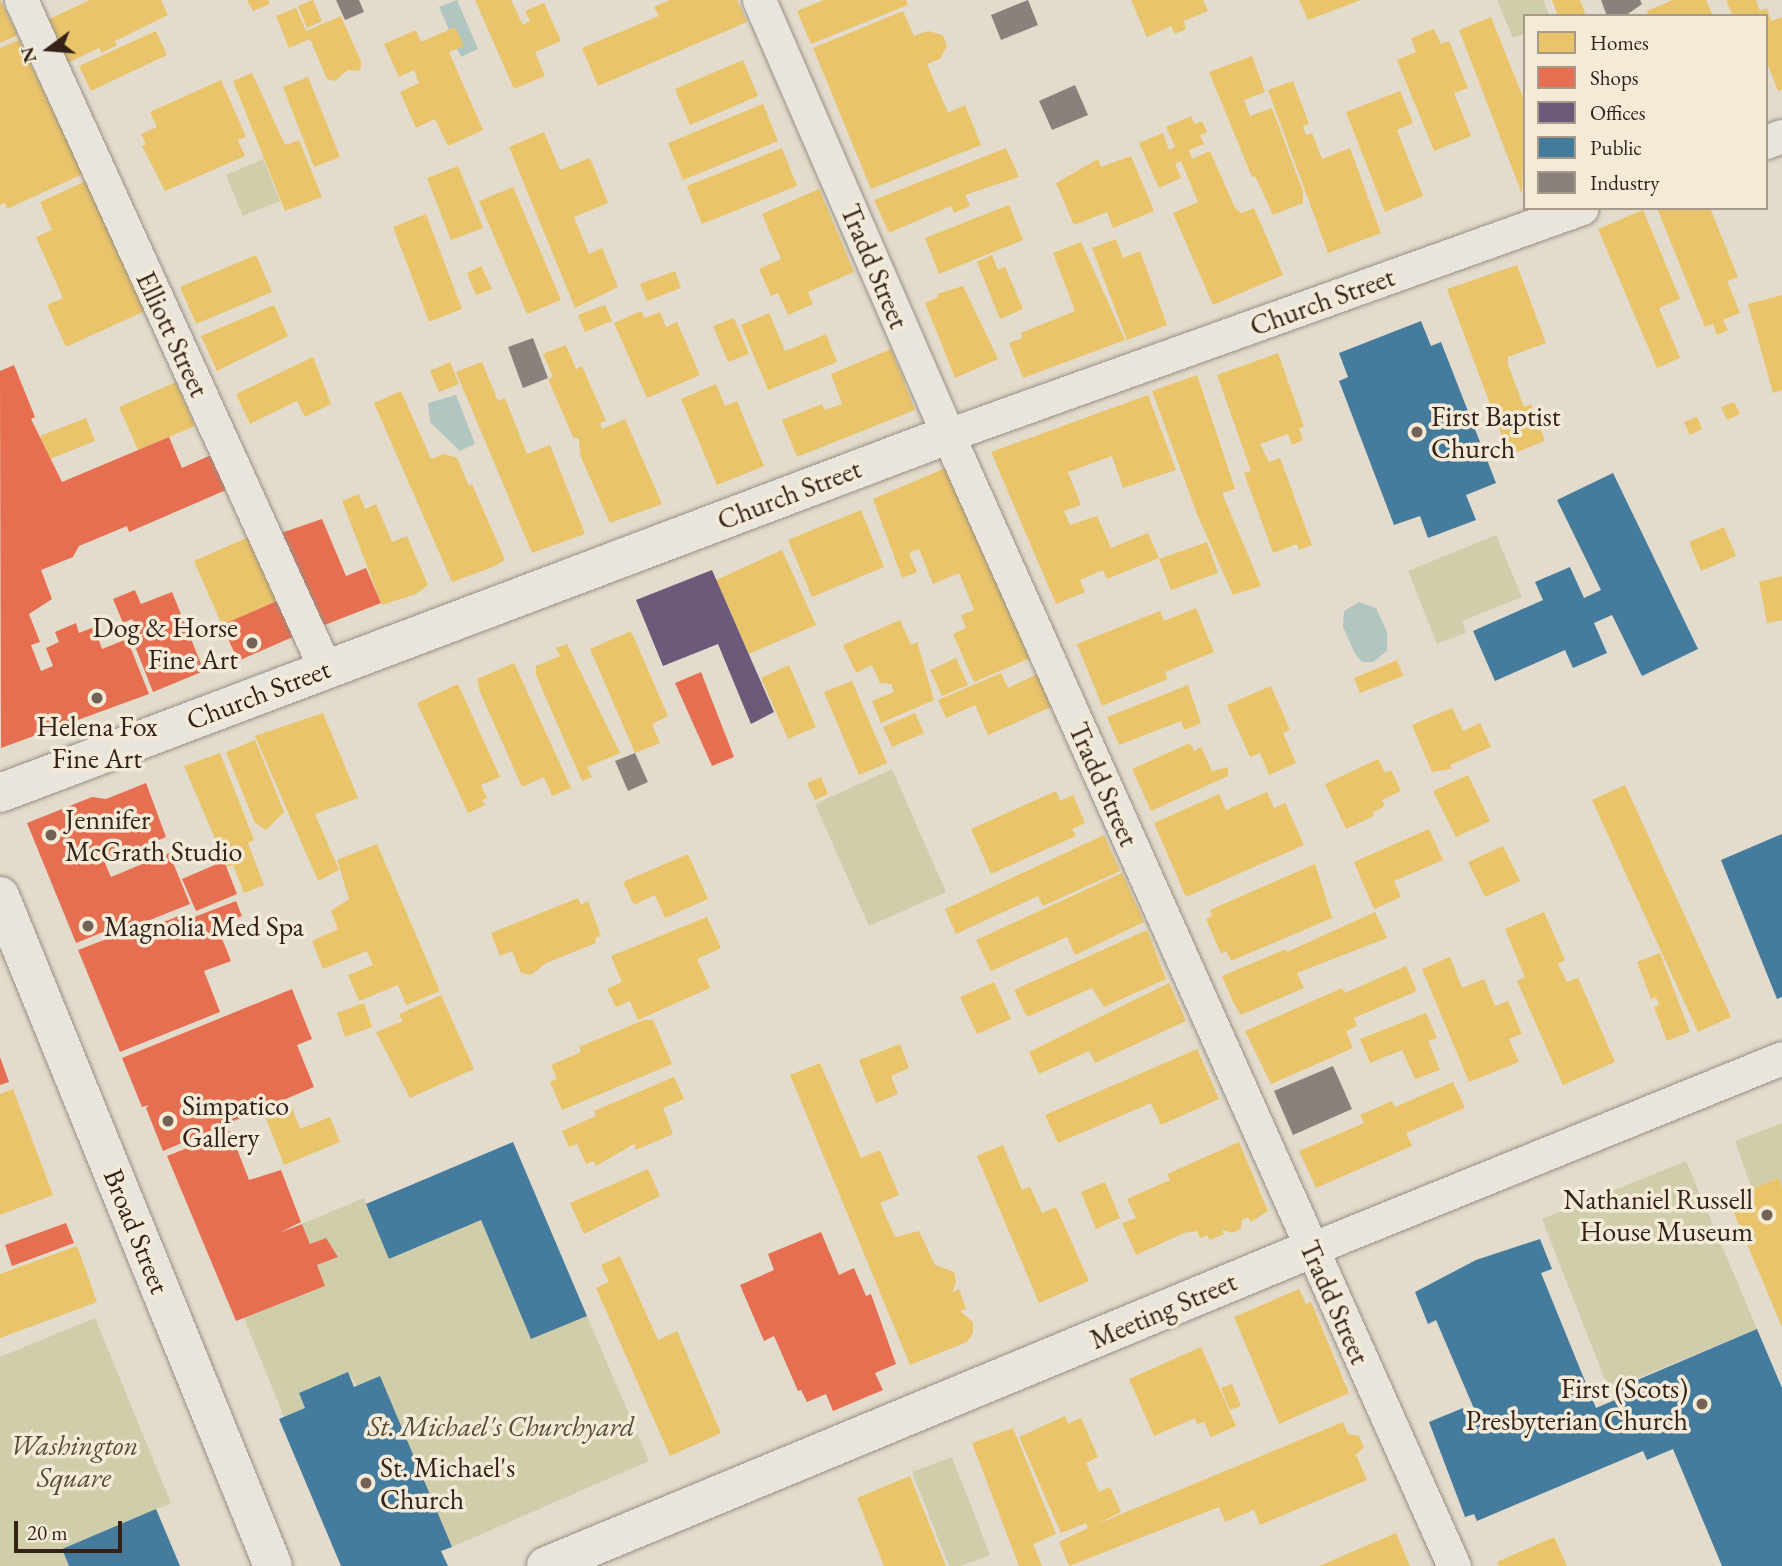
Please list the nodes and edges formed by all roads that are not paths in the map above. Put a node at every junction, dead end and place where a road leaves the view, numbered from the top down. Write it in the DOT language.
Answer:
graph roads {
  1 [pos="21,0"];
  2 [pos="759,0"];
  3 [pos="1576,210"];
  4 [pos="948,435"];
  5 [pos="325,668"];
  6 [pos="0,793"];
  7 [pos="0,896"];
  8 [pos="1782,1058"];
  9 [pos="1311,1249"];
  10 [pos="273,1566"];
  11 [pos="546,1566"];
  12 [pos="1454,1566"];
  1 -- 5 [label="street, Elliott Street"];
  2 -- 4 [label="street, Tradd Street"];
  3 -- 4 [label="street, Church Street"];
  4 -- 5 [label="street, Church Street"];
  4 -- 9 [label="street, Tradd Street"];
  5 -- 6 [label="street, Church Street"];
  7 -- 10 [label="street, Broad Street"];
  8 -- 9 [label="street, Meeting Street"];
  9 -- 11 [label="street, Meeting Street"];
  9 -- 12 [label="street, Tradd Street"];
}
